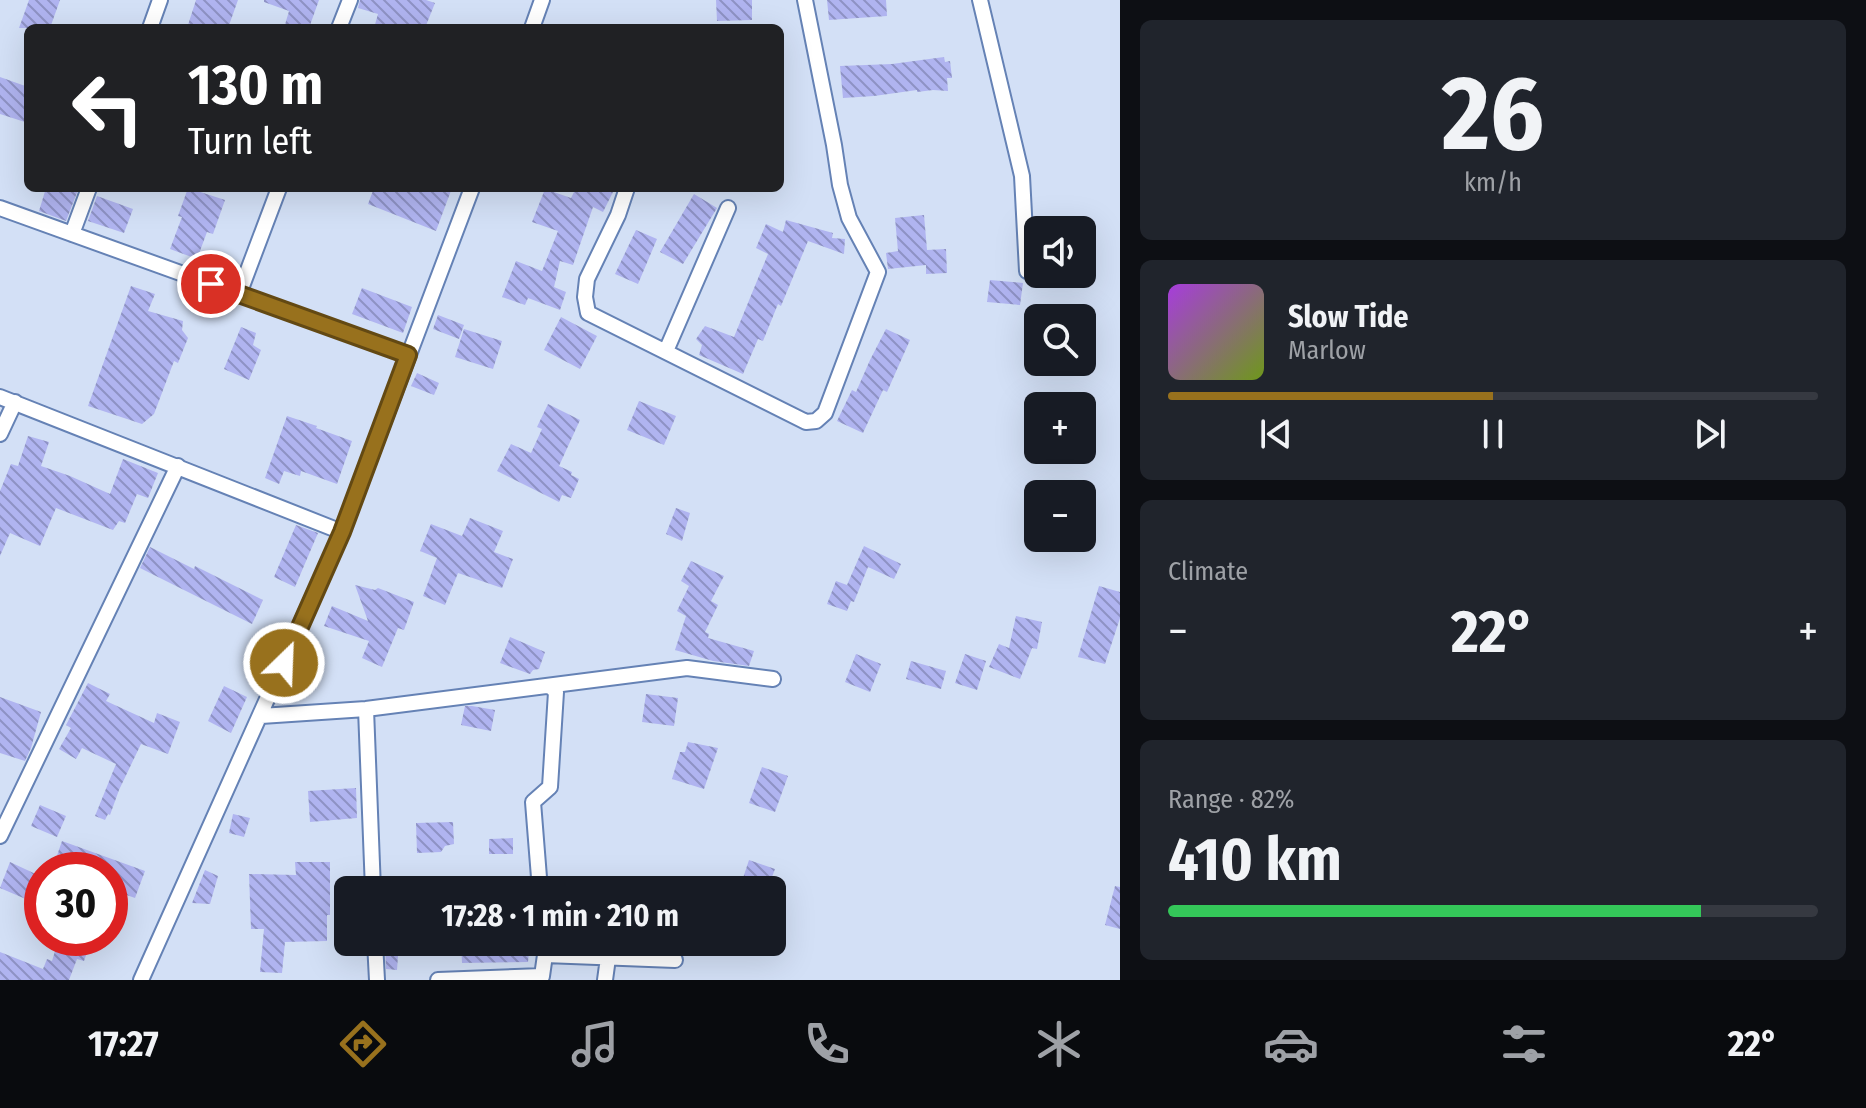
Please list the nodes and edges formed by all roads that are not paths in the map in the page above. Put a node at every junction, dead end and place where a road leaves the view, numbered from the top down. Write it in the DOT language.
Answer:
graph roads {
  1 [pos="160,0"];
  2 [pos="350,0"];
  3 [pos="542,0"];
  4 [pos="805,0"];
  5 [pos="980,0"];
  6 [pos="151,24"];
  7 [pos="341,24"];
  8 [pos="533,24"];
  9 [pos="88,192"];
  10 [pos="277,192"];
  11 [pos="470,192"];
  12 [pos="626,192"];
  13 [pos="0,208"];
  14 [pos="728,208"];
  15 [pos="1024,216"];
  16 [pos="72,234"];
  17 [pos="239,294"];
  18 [pos="666,351"];
  19 [pos="408,355"];
  20 [pos="0,397"];
  21 [pos="15,402"];
  22 [pos="0,434"];
  23 [pos="178,466"];
  24 [pos="342,532"];
  25 [pos="773,679"];
  26 [pos="550,686"];
  27 [pos="366,709"];
  28 [pos="261,716"];
  29 [pos="0,836"];
  30 [pos="372,876"];
  31 [pos="539,876"];
  32 [pos="376,956"];
  33 [pos="543,956"];
  34 [pos="594,956"];
  35 [pos="608,958"];
  36 [pos="675,960"];
  37 [pos="141,980"];
  38 [pos="377,980"];
  39 [pos="438,980"];
  40 [pos="605,980"];
  1 -- 6 [label="street"];
  2 -- 7 [label="street"];
  3 -- 8 [label="street"];
  4 -- 18 [label="street"];
  5 -- 15 [label="street"];
  9 -- 16 [label="street"];
  10 -- 17 [label="street"];
  11 -- 19 [label="street"];
  12 -- 18 [label="street"];
  13 -- 16 [label="street"];
  14 -- 18 [label="street"];
  16 -- 17 [label="street"];
  17 -- 19 [label="street"];
  19 -- 24 [label="street"];
  20 -- 21 [label="street"];
  21 -- 22 [label="street"];
  21 -- 23 [label="street"];
  23 -- 24 [label="street"];
  23 -- 29 [label="street"];
  24 -- 28 [label="street"];
  25 -- 26 [label="street"];
  26 -- 27 [label="street"];
  26 -- 31 [label="street"];
  27 -- 28 [label="street"];
  27 -- 30 [label="street"];
  28 -- 37 [label="street"];
  32 -- 38 [label="street"];
  33 -- 39 [label="street"];
  34 -- 35 [label="street"];
  35 -- 36 [label="street"];
  35 -- 40 [label="street"];
}
